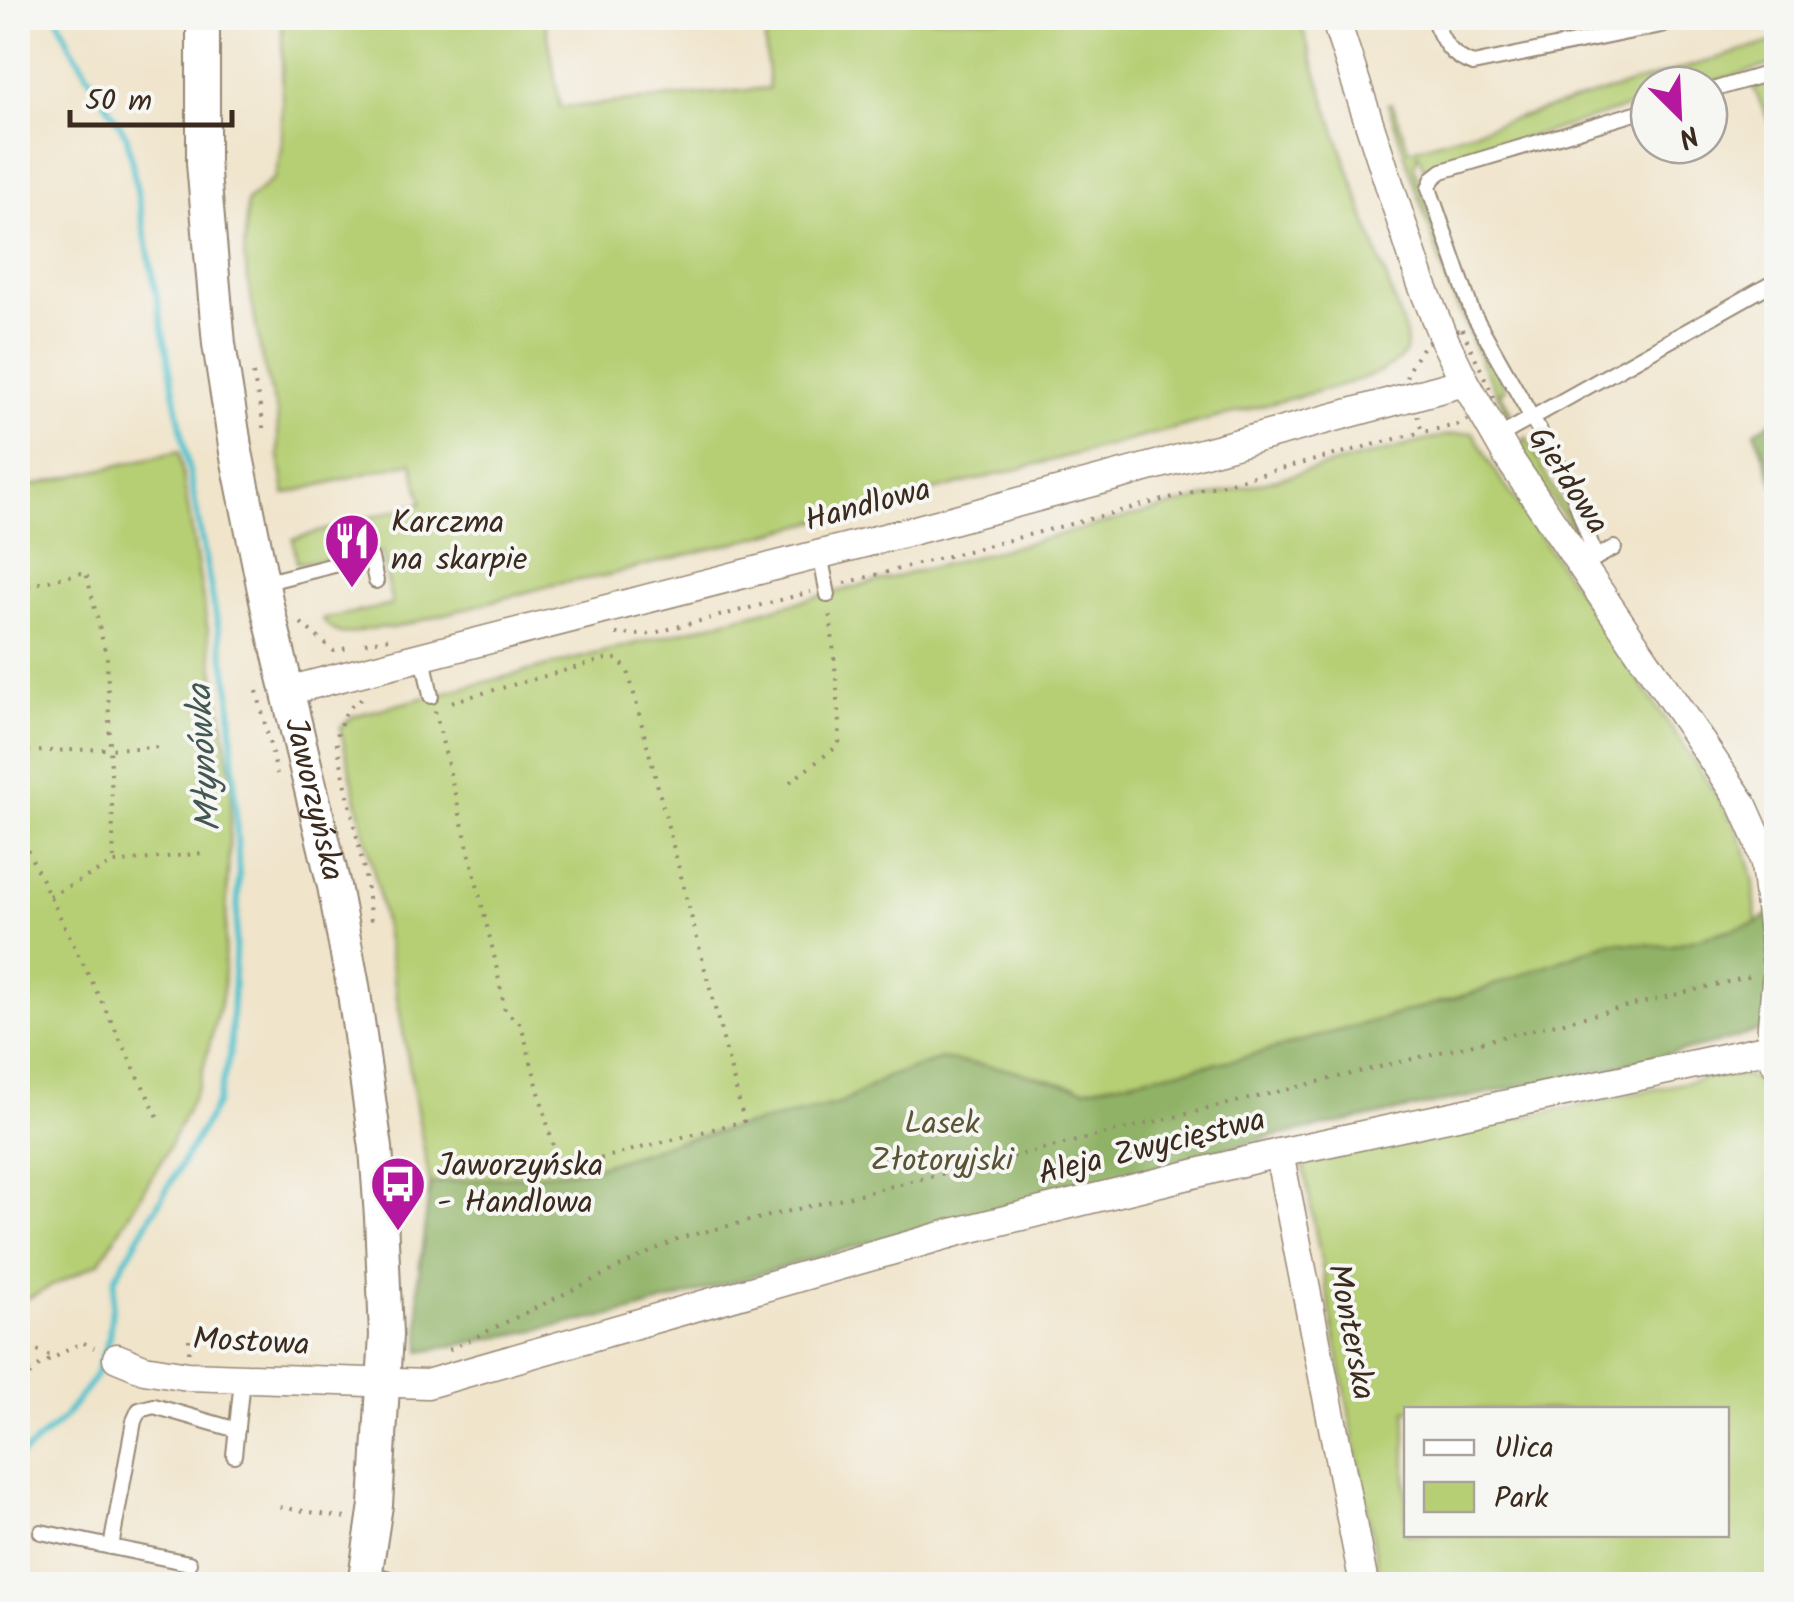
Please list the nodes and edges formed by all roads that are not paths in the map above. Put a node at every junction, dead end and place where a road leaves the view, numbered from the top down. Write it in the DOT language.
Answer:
graph roads {
  1 [pos="203,18"];
  2 [pos="1335,18"];
  3 [pos="1433,18"];
  4 [pos="1695,18"];
  5 [pos="1776,71"];
  6 [pos="1729,85"];
  7 [pos="1629,115"];
  8 [pos="1776,281"];
  9 [pos="1465,382"];
  10 [pos="1532,418"];
  11 [pos="1496,438"];
  12 [pos="1614,548"];
  13 [pos="820,554"];
  14 [pos="1588,562"];
  15 [pos="376,581"];
  16 [pos="263,583"];
  17 [pos="828,591"];
  18 [pos="423,656"];
  19 [pos="287,691"];
  20 [pos="432,702"];
  21 [pos="1773,883"];
  22 [pos="1770,971"];
  23 [pos="1774,1058"];
  24 [pos="1279,1153"];
  25 [pos="117,1358"];
  26 [pos="242,1380"];
  27 [pos="384,1383"];
  28 [pos="237,1430"];
  29 [pos="234,1455"];
  30 [pos="41,1532"];
  31 [pos="111,1547"];
  32 [pos="189,1563"];
  33 [pos="365,1579"];
  34 [pos="409,1584"];
  35 [pos="1364,1584"];
  1 -- 16 [label="street, Jaworzyńska"];
  2 -- 9 [label="street, Giełdowa"];
  3 -- 4 [label="lane"];
  5 -- 6 [label="lane"];
  7 -- 10 [label="lane"];
  8 -- 10 [label="lane"];
  9 -- 11 [label="street, Giełdowa"];
  9 -- 13 [label="street, Handlowa"];
  10 -- 11 [label="lane"];
  10 -- 14 [label="lane"];
  11 -- 14 [label="street, Giełdowa"];
  12 -- 14 [label="lane"];
  13 -- 17 [label="lane"];
  13 -- 18 [label="street, Handlowa"];
  14 -- 21 [label="street, Giełdowa"];
  15 -- 16 [label="lane"];
  16 -- 19 [label="street, Jaworzyńska"];
  18 -- 19 [label="street, Handlowa"];
  18 -- 20 [label="lane"];
  19 -- 27 [label="street, Jaworzyńska"];
  21 -- 22 [label="street, Giełdowa"];
  22 -- 23 [label="street, Giełdowa"];
  23 -- 24 [label="street, Aleja Zwycięstwa"];
  24 -- 27 [label="street, Aleja Zwycięstwa"];
  24 -- 35 [label="street, Monterska"];
  25 -- 26 [label="street, Mostowa"];
  26 -- 27 [label="street, Mostowa"];
  26 -- 28 [label="lane"];
  27 -- 33 [label="street, Jaworzyńska"];
  28 -- 29 [label="lane"];
  28 -- 31 [label="lane"];
  30 -- 31 [label="lane"];
  31 -- 32 [label="lane"];
  33 -- 34 [label="lane"];
}
